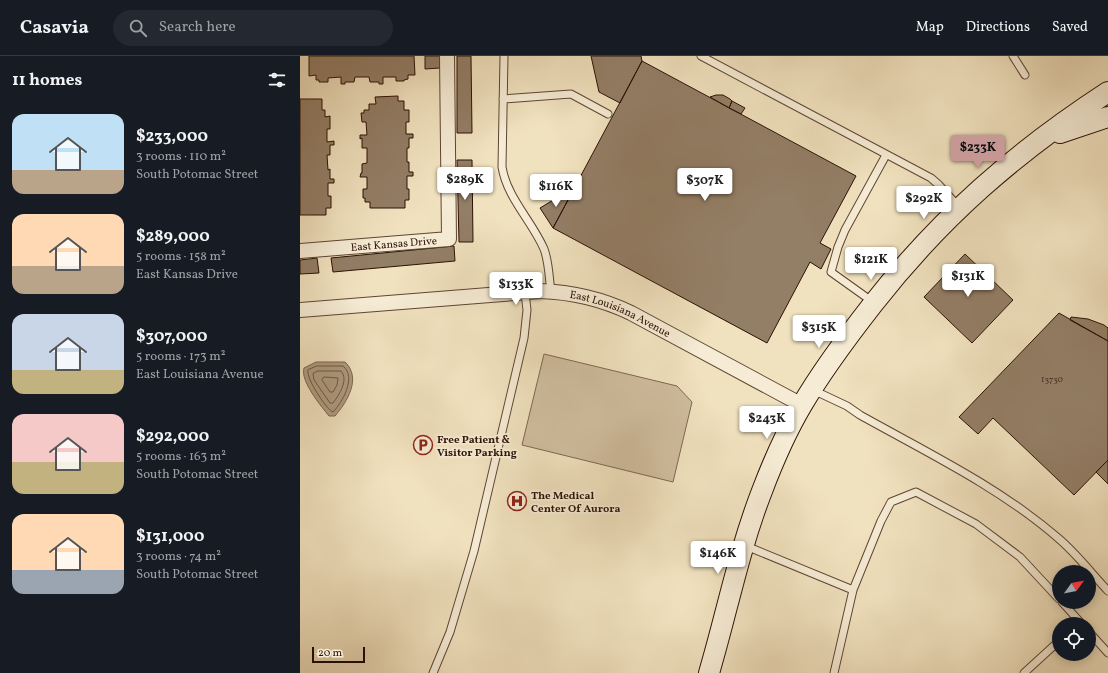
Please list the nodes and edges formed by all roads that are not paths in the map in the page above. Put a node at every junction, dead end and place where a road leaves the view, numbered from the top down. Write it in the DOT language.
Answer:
graph roads {
  1 [pos="447,56"];
  2 [pos="504,56"];
  3 [pos="701,56"];
  4 [pos="1013,56"];
  5 [pos="1025,75"];
  6 [pos="1108,92"];
  7 [pos="504,99"];
  8 [pos="608,114"];
  9 [pos="1108,117"];
  10 [pos="1039,140"];
  11 [pos="886,155"];
  12 [pos="959,207"];
  13 [pos="300,251"];
  14 [pos="551,292"];
  15 [pos="525,293"];
  16 [pos="874,303"];
  17 [pos="300,310"];
  18 [pos="807,397"];
  19 [pos="744,545"];
  20 [pos="852,590"];
  21 [pos="1052,591"];
  22 [pos="1108,591"];
  23 [pos="1068,609"];
  24 [pos="1075,617"];
  25 [pos="1096,640"];
  26 [pos="1052,647"];
  27 [pos="1108,654"];
  28 [pos="433,673"];
  29 [pos="709,673"];
  30 [pos="834,673"];
  31 [pos="1024,673"];
  1 -- 13 [label="street, East Kansas Drive"];
  2 -- 7 [label="lane"];
  3 -- 11 [label="lane"];
  4 -- 5 [label="lane"];
  6 -- 10 [label="street"];
  7 -- 8 [label="lane"];
  7 -- 14 [label="lane"];
  9 -- 10 [label="street"];
  10 -- 12 [label="street"];
  11 -- 12 [label="lane"];
  11 -- 16 [label="lane"];
  12 -- 16 [label="street"];
  14 -- 15 [label="street, East Louisiana Avenue"];
  14 -- 18 [label="street, East Louisiana Avenue"];
  15 -- 17 [label="street, East Louisiana Avenue"];
  15 -- 28 [label="lane"];
  16 -- 18 [label="street"];
  18 -- 19 [label="street"];
  18 -- 22 [label="lane"];
  19 -- 20 [label="lane"];
  19 -- 29 [label="street"];
  20 -- 21 [label="lane"];
  20 -- 30 [label="lane"];
  23 -- 24 [label="lane"];
  25 -- 27 [label="lane"];
  26 -- 31 [label="lane"];
}
